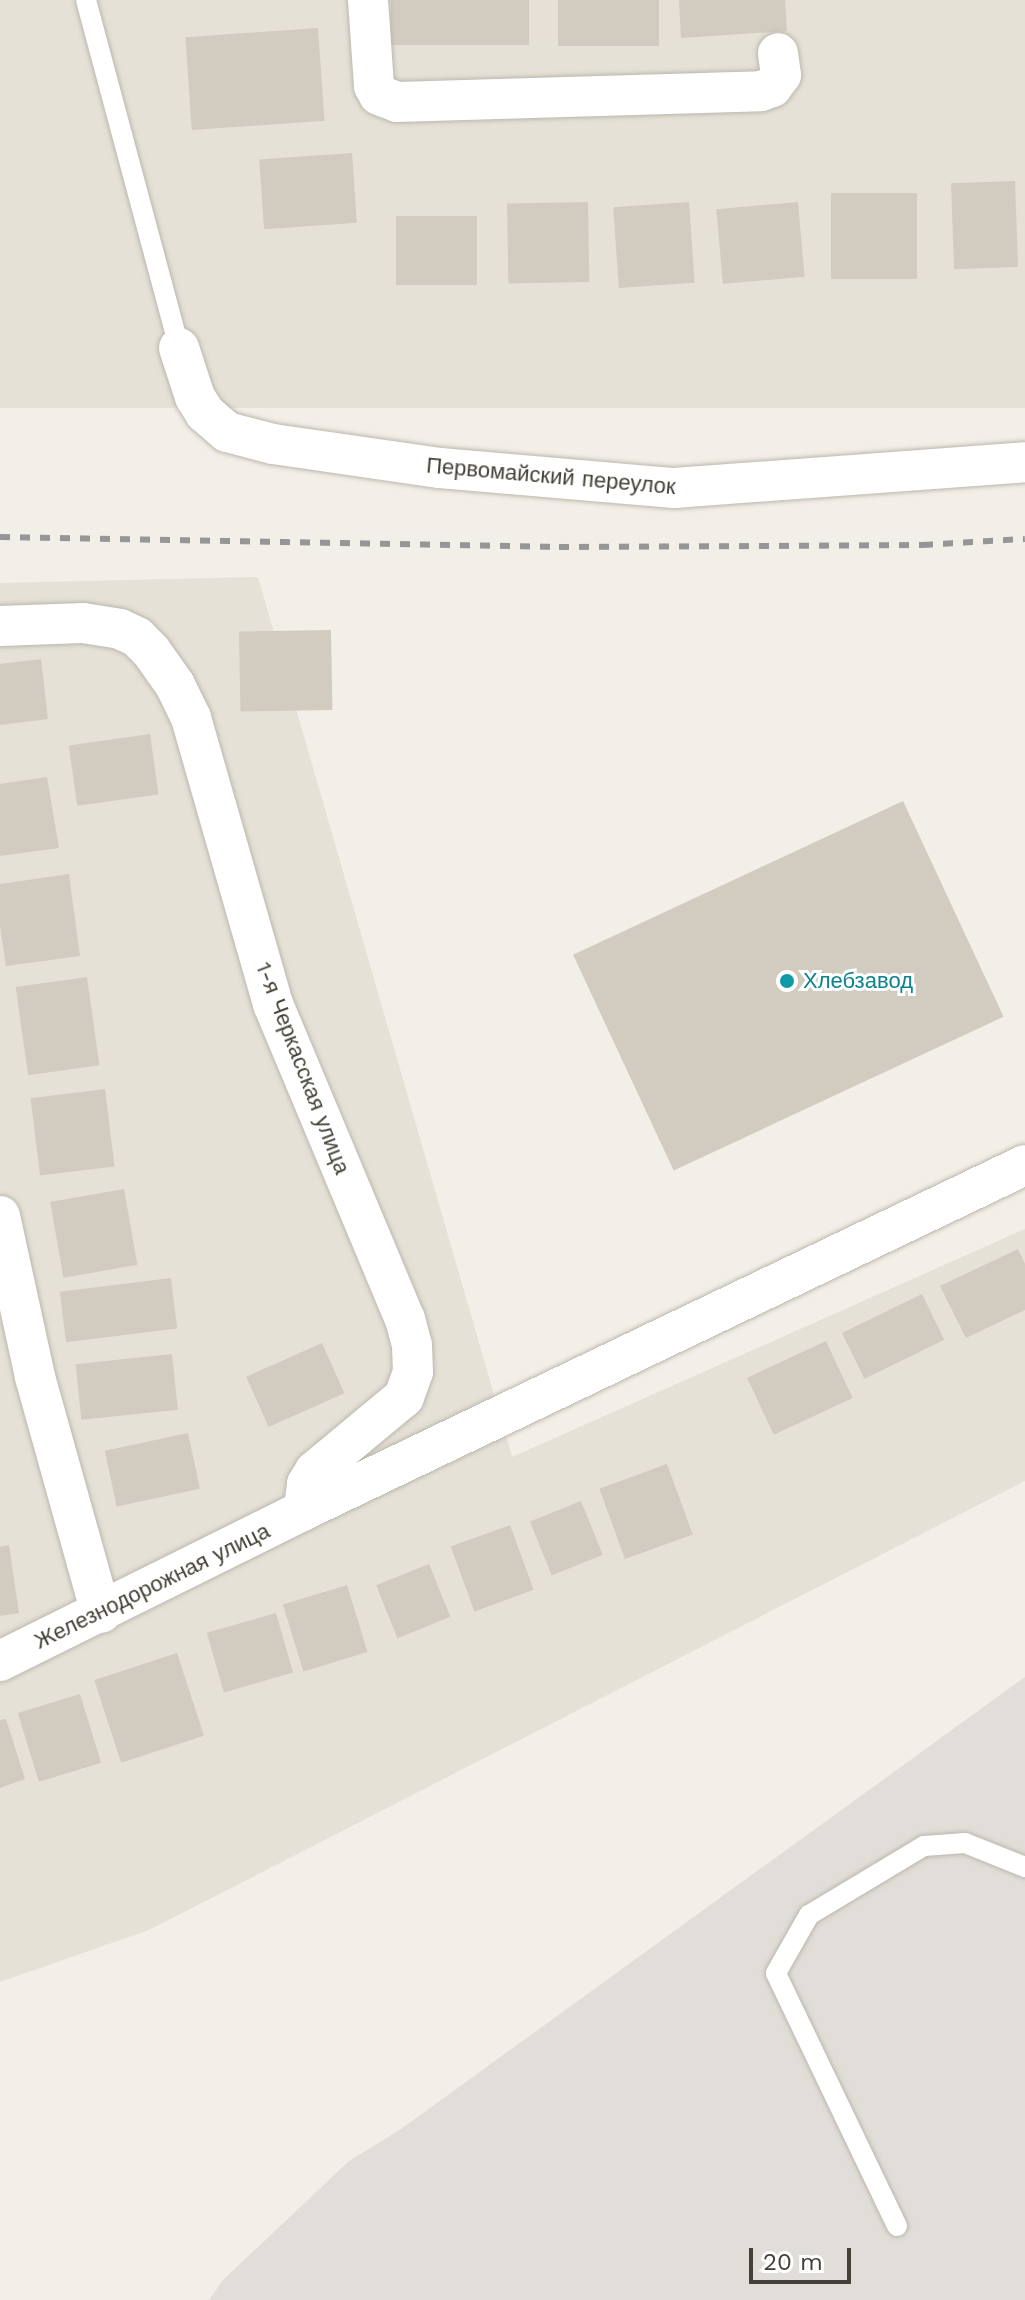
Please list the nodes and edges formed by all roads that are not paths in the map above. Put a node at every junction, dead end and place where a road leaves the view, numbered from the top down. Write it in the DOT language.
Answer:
graph roads {
  1 [pos="86,0"];
  2 [pos="368,0"];
  3 [pos="778,53"];
  4 [pos="179,348"];
  5 [pos="1025,462"];
  6 [pos="0,626"];
  7 [pos="1025,1165"];
  8 [pos="0,1216"];
  9 [pos="304,1510"];
  10 [pos="101,1613"];
  11 [pos="0,1661"];
  12 [pos="1025,1867"];
  13 [pos="897,2226"];
  1 -- 4 [label="lane"];
  2 -- 3 [label="street"];
  4 -- 5 [label="street, Первомайский переулок"];
  6 -- 9 [label="street, 1-я Черкасская улица"];
  7 -- 9 [label="street, Железнодорожная улица"];
  8 -- 10 [label="street"];
  9 -- 10 [label="street, Железнодорожная улица"];
  10 -- 11 [label="street, Железнодорожная улица"];
  12 -- 13 [label="lane"];
}
